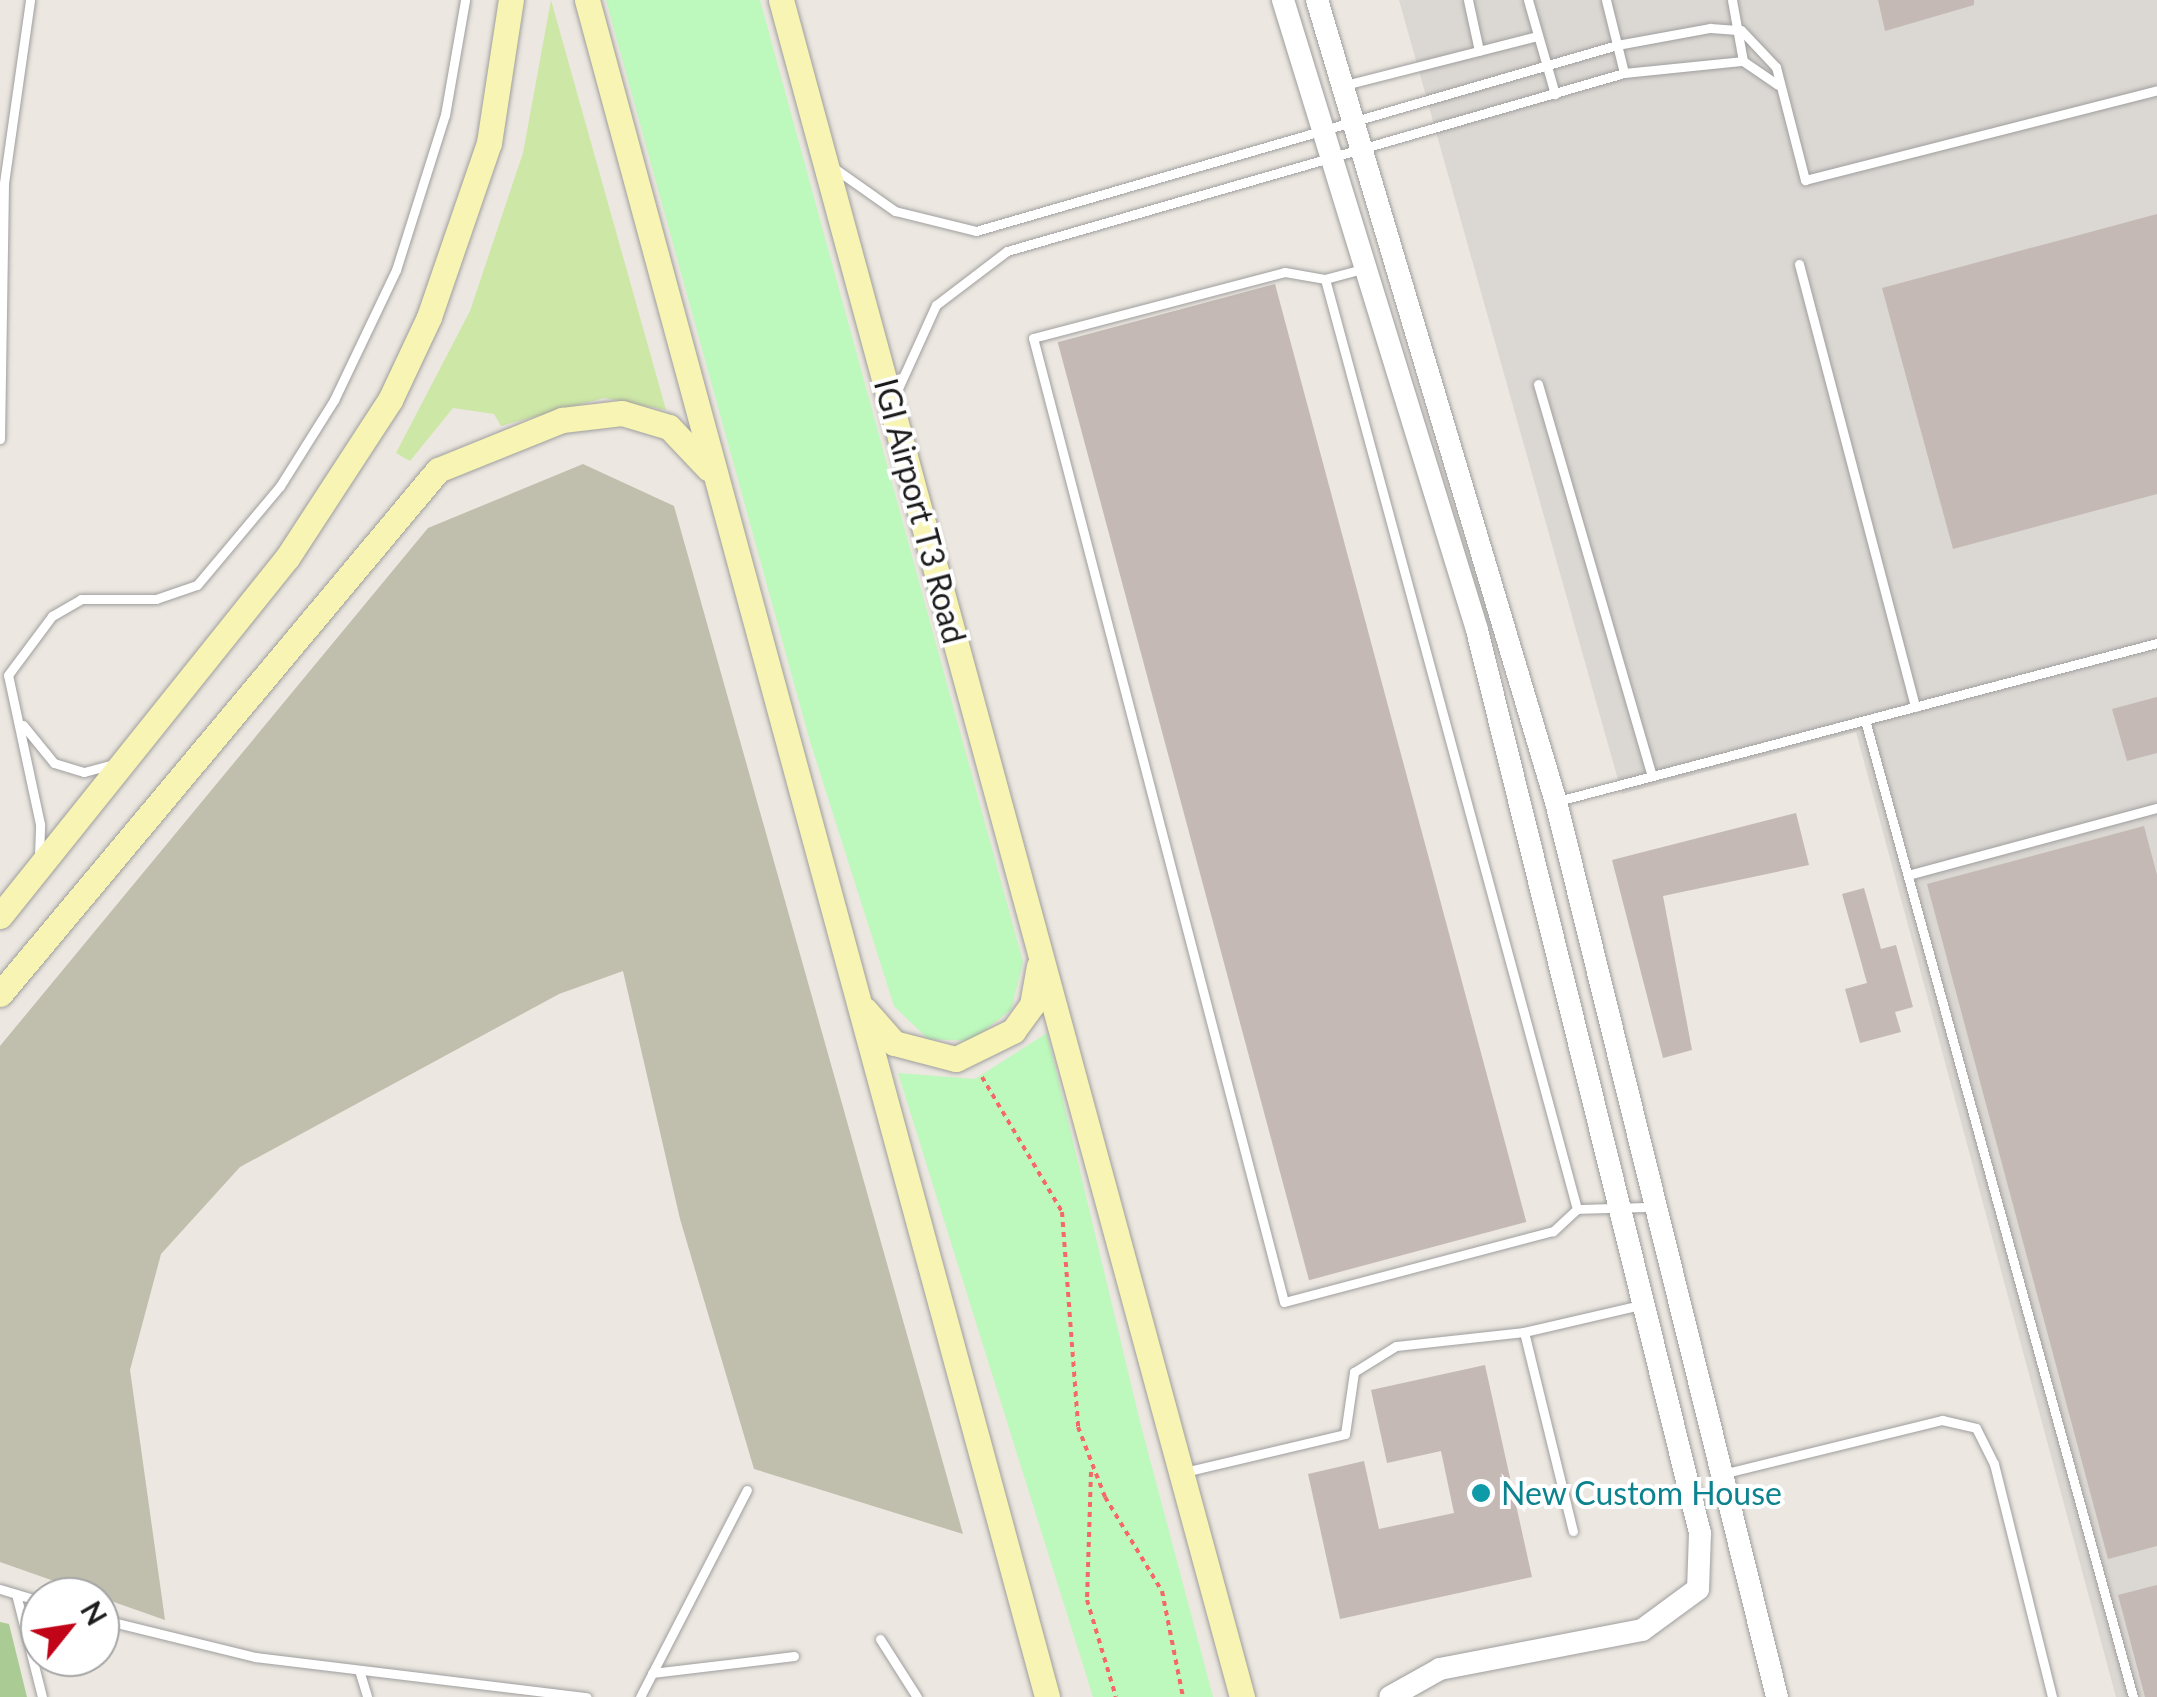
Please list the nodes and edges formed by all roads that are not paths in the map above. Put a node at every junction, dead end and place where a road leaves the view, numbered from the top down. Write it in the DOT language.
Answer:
graph roads {
  1 [pos="30,0"];
  2 [pos="464,0"];
  3 [pos="511,0"];
  4 [pos="586,0"];
  5 [pos="781,0"];
  6 [pos="1283,0"];
  7 [pos="1318,0"];
  8 [pos="1468,0"];
  9 [pos="1528,0"];
  10 [pos="1606,0"];
  11 [pos="1732,0"];
  12 [pos="1741,30"];
  13 [pos="1537,36"];
  14 [pos="1617,45"];
  15 [pos="1479,51"];
  16 [pos="1744,61"];
  17 [pos="1546,66"];
  18 [pos="1624,73"];
  19 [pos="1778,85"];
  20 [pos="1342,86"];
  21 [pos="2157,90"];
  22 [pos="1554,94"];
  23 [pos="1351,121"];
  24 [pos="1320,131"];
  25 [pos="1359,153"];
  26 [pos="824,160"];
  27 [pos="1329,162"];
  28 [pos="1800,264"];
  29 [pos="1363,269"];
  30 [pos="1325,279"];
  31 [pos="1538,384"];
  32 [pos="891,405"];
  33 [pos="0,439"];
  34 [pos="718,486"];
  35 [pos="2157,643"];
  36 [pos="4,675"];
  37 [pos="1914,707"];
  38 [pos="18,718"];
  39 [pos="1865,720"];
  40 [pos="135,750"];
  41 [pos="1652,776"];
  42 [pos="1556,802"];
  43 [pos="2157,808"];
  44 [pos="34,874"];
  45 [pos="1908,875"];
  46 [pos="0,916"];
  47 [pos="1038,942"];
  48 [pos="856,992"];
  49 [pos="0,994"];
  50 [pos="1650,1206"];
  51 [pos="1577,1209"];
  52 [pos="1618,1212"];
  53 [pos="1640,1305"];
  54 [pos="1524,1332"];
  55 [pos="1181,1472"];
  56 [pos="1718,1475"];
  57 [pos="748,1490"];
  58 [pos="1573,1531"];
  59 [pos="0,1589"];
  60 [pos="16,1594"];
  61 [pos="20,1595"];
  62 [pos="120,1624"];
  63 [pos="880,1638"];
  64 [pos="794,1656"];
  65 [pos="359,1670"];
  66 [pos="652,1673"];
  67 [pos="42,1697"];
  68 [pos="367,1697"];
  69 [pos="587,1697"];
  70 [pos="640,1697"];
  71 [pos="916,1697"];
  72 [pos="1048,1697"];
  73 [pos="1242,1697"];
  74 [pos="1390,1697"];
  75 [pos="1778,1697"];
  76 [pos="2052,1697"];
  77 [pos="2133,1697"];
  1 -- 33 [label="lane"];
  2 -- 36 [label="lane"];
  3 -- 40 [label="main road"];
  4 -- 34 [label="main road"];
  5 -- 26 [label="main road, IGI Airport T3 Road"];
  6 -- 24 [label="street"];
  7 -- 20 [label="street"];
  8 -- 15 [label="lane"];
  9 -- 13 [label="lane"];
  10 -- 14 [label="lane"];
  11 -- 12 [label="lane"];
  12 -- 14 [label="lane"];
  12 -- 16 [label="lane"];
  12 -- 19 [label="lane"];
  13 -- 15 [label="lane"];
  13 -- 17 [label="lane"];
  14 -- 17 [label="lane"];
  14 -- 18 [label="lane"];
  15 -- 20 [label="lane"];
  16 -- 18 [label="lane"];
  16 -- 19 [label="lane"];
  17 -- 22 [label="lane"];
  17 -- 23 [label="lane"];
  18 -- 22 [label="lane"];
  19 -- 21 [label="lane"];
  20 -- 23 [label="street"];
  22 -- 25 [label="lane"];
  23 -- 24 [label="lane"];
  23 -- 25 [label="street"];
  24 -- 26 [label="lane"];
  24 -- 27 [label="street"];
  25 -- 27 [label="lane"];
  25 -- 42 [label="street"];
  26 -- 32 [label="main road, IGI Airport T3 Road"];
  27 -- 29 [label="street"];
  27 -- 32 [label="lane"];
  28 -- 37 [label="lane"];
  29 -- 30 [label="lane"];
  29 -- 52 [label="street"];
  30 -- 51 [label="lane"];
  30 -- 51 [label="lane"];
  31 -- 41 [label="lane"];
  32 -- 47 [label="main road, IGI Airport T3 Road"];
  34 -- 48 [label="main road"];
  34 -- 49 [label="main road"];
  35 -- 37 [label="lane"];
  36 -- 38 [label="lane"];
  37 -- 39 [label="lane"];
  38 -- 40 [label="lane"];
  38 -- 44 [label="lane"];
  39 -- 41 [label="lane"];
  39 -- 45 [label="lane"];
  40 -- 44 [label="main road"];
  41 -- 42 [label="lane"];
  42 -- 50 [label="street"];
  43 -- 45 [label="lane"];
  44 -- 46 [label="main road"];
  45 -- 77 [label="lane"];
  47 -- 48 [label="main road"];
  47 -- 55 [label="main road, IGI Airport T3 Road"];
  48 -- 72 [label="main road"];
  50 -- 52 [label="lane"];
  50 -- 56 [label="street"];
  51 -- 52 [label="lane"];
  52 -- 53 [label="street"];
  53 -- 54 [label="lane"];
  53 -- 74 [label="street"];
  54 -- 55 [label="lane"];
  54 -- 58 [label="lane"];
  55 -- 73 [label="main road, IGI Airport T3 Road"];
  56 -- 75 [label="street"];
  56 -- 76 [label="lane"];
  57 -- 66 [label="lane"];
  59 -- 60 [label="lane"];
  60 -- 61 [label="lane"];
  60 -- 67 [label="lane"];
  62 -- 65 [label="lane"];
  63 -- 71 [label="lane"];
  64 -- 66 [label="lane"];
  65 -- 68 [label="lane"];
  65 -- 69 [label="lane"];
  66 -- 70 [label="lane"];
}
